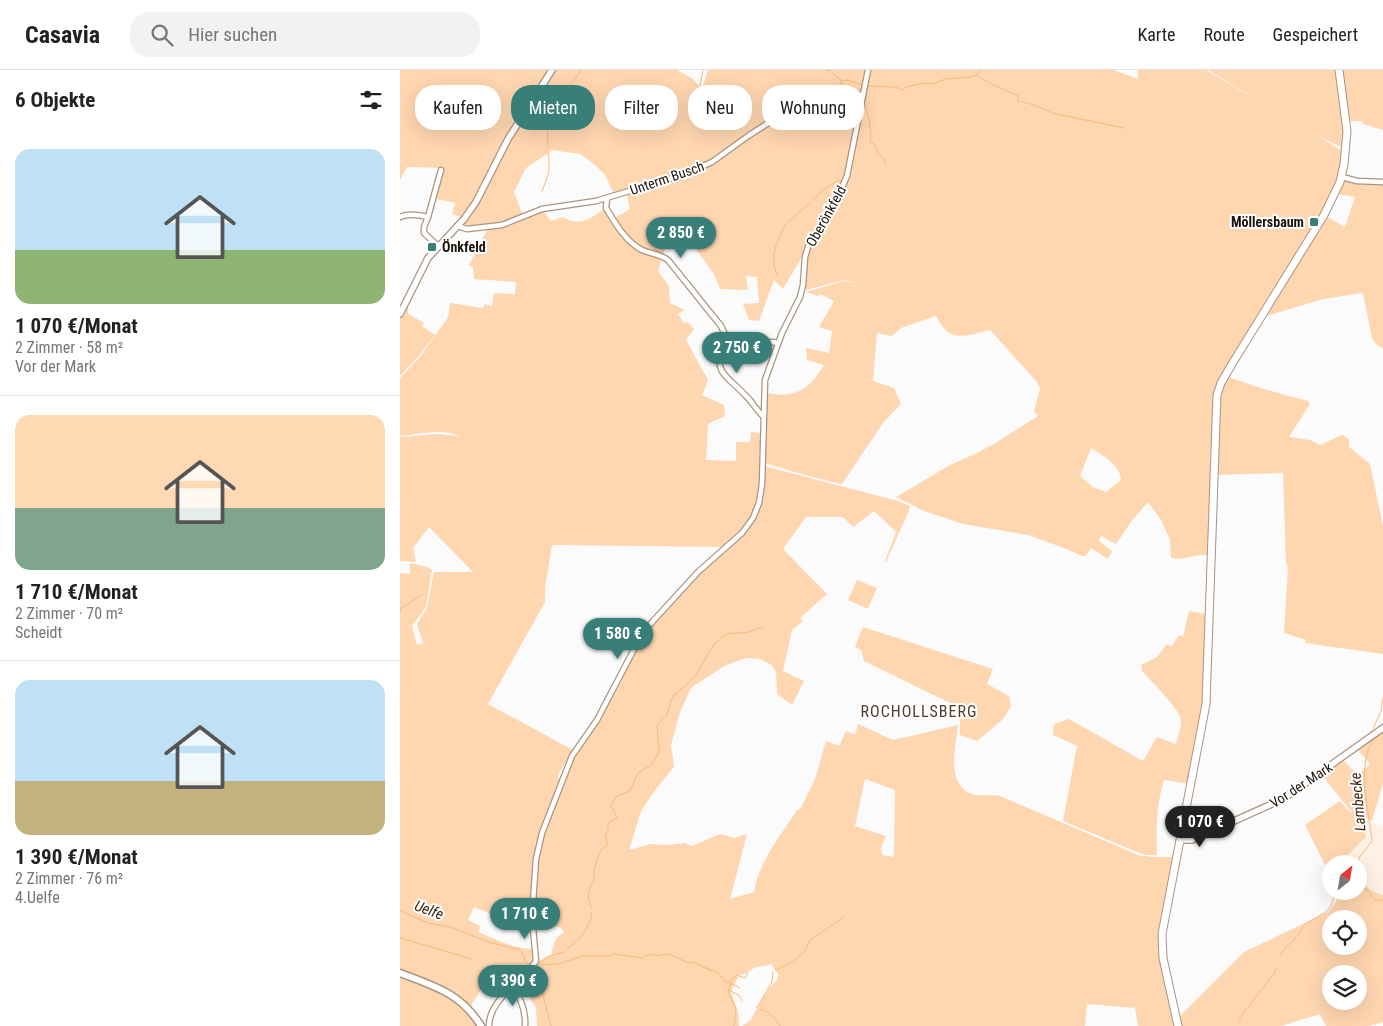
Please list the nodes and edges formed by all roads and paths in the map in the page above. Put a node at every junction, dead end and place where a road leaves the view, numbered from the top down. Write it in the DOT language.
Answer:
graph roads {
  1 [pos="552,70"];
  2 [pos="868,70"];
  3 [pos="1339,70"];
  4 [pos="864,90"];
  5 [pos="762,127"];
  6 [pos="856,130"];
  7 [pos="441,170"];
  8 [pos="1342,177"];
  9 [pos="1383,182"];
  10 [pos="607,198"];
  11 [pos="400,217"];
  12 [pos="428,217"];
  13 [pos="457,226"];
  14 [pos="438,246"];
  15 [pos="403,301"];
  16 [pos="400,314"];
  17 [pos="727,338"];
  18 [pos="778,343"];
  19 [pos="763,416"];
  20 [pos="1383,728"];
  21 [pos="1180,840"];
  22 [pos="400,973"];
  23 [pos="512,986"];
  24 [pos="481,1026"];
  25 [pos="489,1026"];
  26 [pos="525,1026"];
  27 [pos="1178,1026"];
  1 -- 13 [label="street"];
  2 -- 4 [label="street, Oberönkfeld"];
  3 -- 8 [label="main road"];
  5 -- 10 [label="street, Unterm Busch"];
  6 -- 18 [label="street, Oberönkfeld"];
  7 -- 12 [label="street"];
  8 -- 9 [label="street"];
  8 -- 21 [label="main road"];
  10 -- 13 [label="street, Unterm Busch"];
  10 -- 17 [label="street"];
  11 -- 12 [label="street"];
  12 -- 14 [label="street"];
  13 -- 14 [label="street"];
  14 -- 15 [label="street"];
  15 -- 16 [label="street"];
  17 -- 18 [label="street"];
  17 -- 19 [label="street"];
  18 -- 19 [label="street, Oberönkfeld"];
  19 -- 23 [label="street, Oberönkfeld"];
  20 -- 21 [label="street, Vor der Mark"];
  21 -- 27 [label="main road"];
  22 -- 24 [label="main road"];
  23 -- 25 [label="street"];
  23 -- 26 [label="street"];
}
